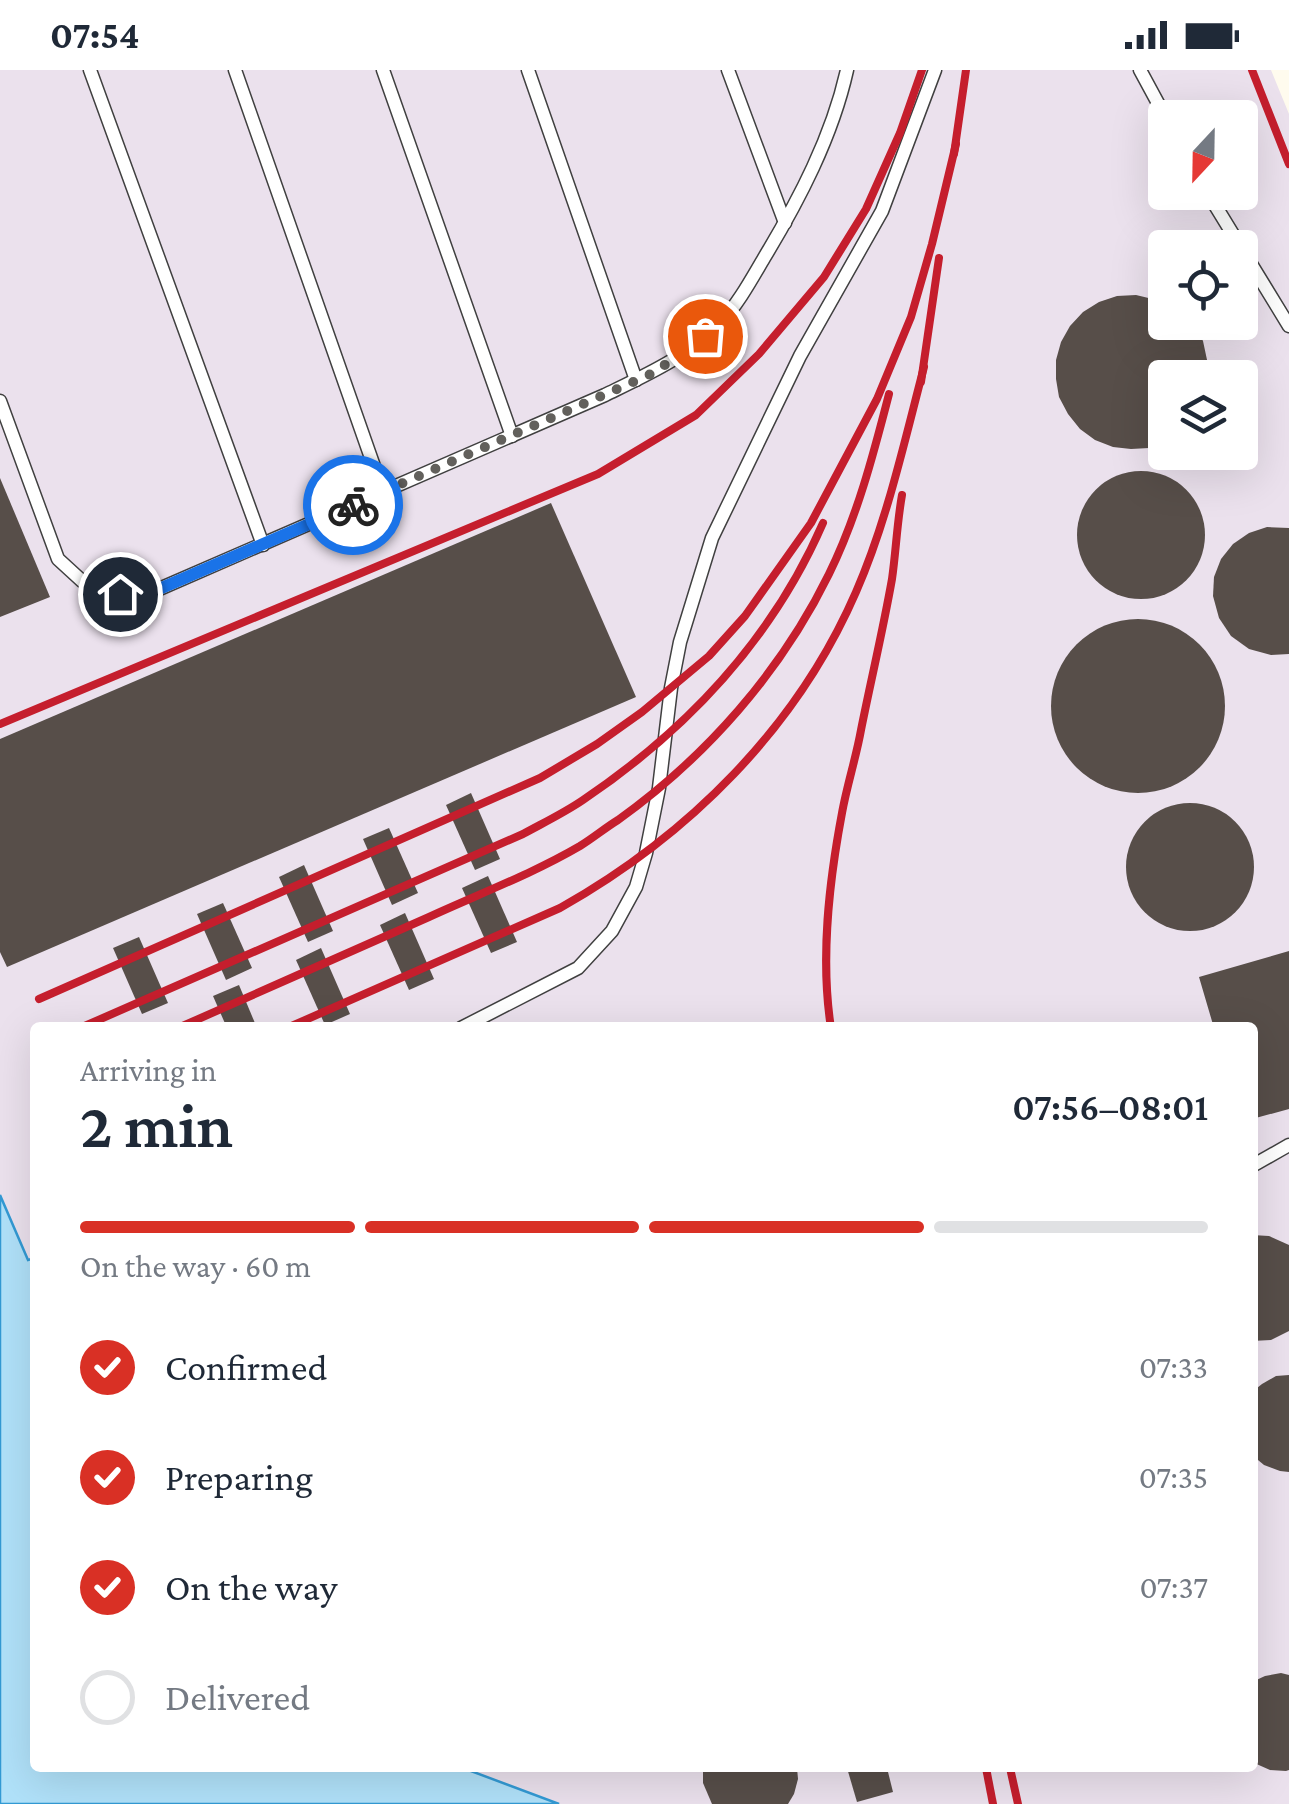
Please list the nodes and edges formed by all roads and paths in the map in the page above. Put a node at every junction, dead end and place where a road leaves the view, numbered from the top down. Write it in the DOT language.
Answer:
graph roads {
  1 [pos="90,70"];
  2 [pos="234,70"];
  3 [pos="383,70"];
  4 [pos="528,70"];
  5 [pos="728,70"];
  6 [pos="847,70"];
  7 [pos="935,70"];
  8 [pos="1140,70"];
  9 [pos="1156,100"];
  10 [pos="1218,210"];
  11 [pos="785,224"];
  12 [pos="1289,326"];
  13 [pos="636,380"];
  14 [pos="0,401"];
  15 [pos="512,436"];
  16 [pos="382,492"];
  17 [pos="263,545"];
  18 [pos="473,1022"];
  19 [pos="1289,1146"];
  20 [pos="1258,1163"];
  1 -- 17 [label="lane"];
  2 -- 16 [label="lane"];
  3 -- 15 [label="lane"];
  4 -- 13 [label="lane"];
  5 -- 11 [label="lane"];
  6 -- 11 [label="lane"];
  7 -- 18 [label="lane"];
  8 -- 9 [label="lane"];
  10 -- 12 [label="lane"];
  11 -- 13 [label="lane"];
  13 -- 15 [label="lane"];
  14 -- 17 [label="lane"];
  15 -- 16 [label="lane"];
  16 -- 17 [label="lane"];
  19 -- 20 [label="lane"];
}
